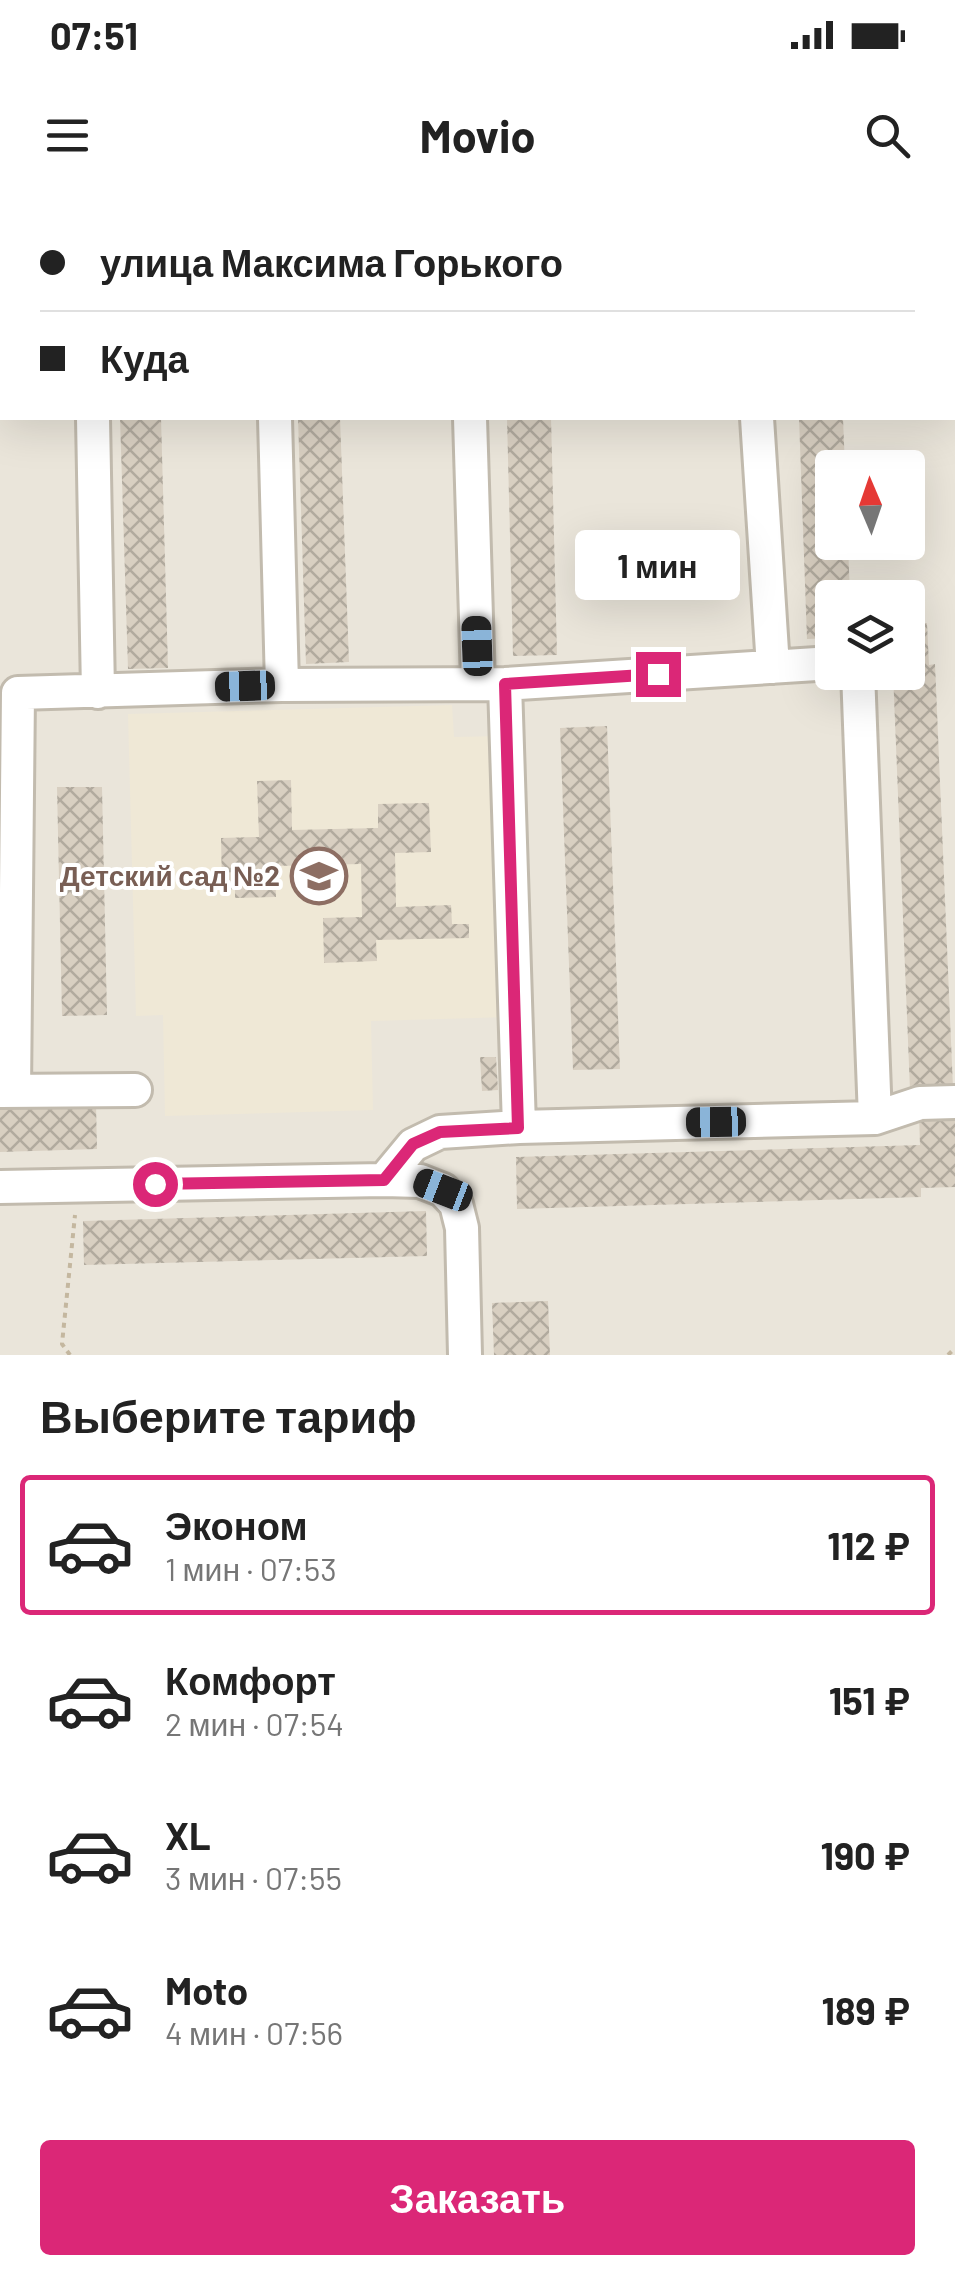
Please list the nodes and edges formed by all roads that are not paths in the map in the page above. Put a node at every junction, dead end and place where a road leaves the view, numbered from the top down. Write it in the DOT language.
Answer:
graph roads {
  1 [pos="94,420"];
  2 [pos="275,420"];
  3 [pos="470,420"];
  4 [pos="757,420"];
  5 [pos="815,664"];
  6 [pos="773,667"];
  7 [pos="492,684"];
  8 [pos="282,685"];
  9 [pos="859,690"];
  10 [pos="98,692"];
  11 [pos="135,1090"];
  12 [pos="7,1091"];
  13 [pos="955,1102"];
  14 [pos="875,1118"];
  15 [pos="518,1128"];
  16 [pos="384,1180"];
  17 [pos="0,1187"];
  18 [pos="465,1355"];
  1 -- 10 [label="street"];
  2 -- 8 [label="street"];
  3 -- 7 [label="street"];
  4 -- 6 [label="street"];
  5 -- 6 [label="street"];
  6 -- 7 [label="street"];
  7 -- 8 [label="street"];
  7 -- 15 [label="street"];
  8 -- 10 [label="street"];
  9 -- 14 [label="street"];
  10 -- 12 [label="street"];
  11 -- 12 [label="street"];
  13 -- 14 [label="street"];
  14 -- 15 [label="street"];
  15 -- 16 [label="street"];
  16 -- 17 [label="street"];
  16 -- 18 [label="street"];
}
